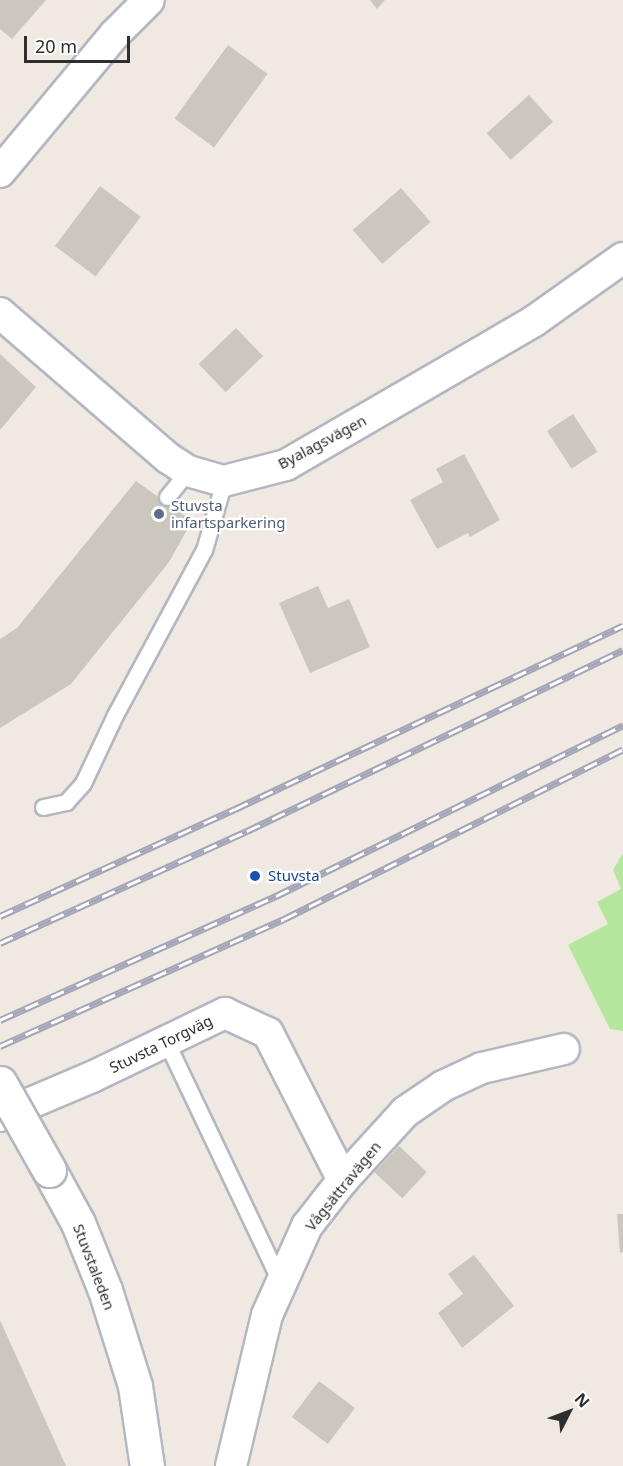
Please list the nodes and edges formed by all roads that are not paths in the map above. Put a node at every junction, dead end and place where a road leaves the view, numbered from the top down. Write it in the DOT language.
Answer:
graph roads {
  1 [pos="150,0"];
  2 [pos="0,172"];
  3 [pos="623,258"];
  4 [pos="0,313"];
  5 [pos="188,471"];
  6 [pos="224,481"];
  7 [pos="167,497"];
  8 [pos="43,807"];
  9 [pos="166,1041"];
  10 [pos="564,1049"];
  11 [pos="0,1083"];
  12 [pos="0,1116"];
  13 [pos="343,1180"];
  14 [pos="280,1281"];
  15 [pos="147,1466"];
  16 [pos="231,1466"];
  1 -- 2 [label="street"];
  3 -- 6 [label="street, Byalagsvägen"];
  4 -- 5 [label="street, Byalagsvägen"];
  5 -- 6 [label="street, Byalagsvägen"];
  5 -- 7 [label="lane"];
  6 -- 8 [label="lane"];
  9 -- 12 [label="street, Stuvsta Torgväg"];
  9 -- 13 [label="street, Stuvsta Torgväg"];
  9 -- 14 [label="lane"];
  10 -- 13 [label="street, Vågsättravägen"];
  11 -- 15 [label="street, Stuvstaleden, bridge"];
  13 -- 14 [label="street, Vågsättravägen"];
  14 -- 16 [label="street, Vågsättravägen"];
}
